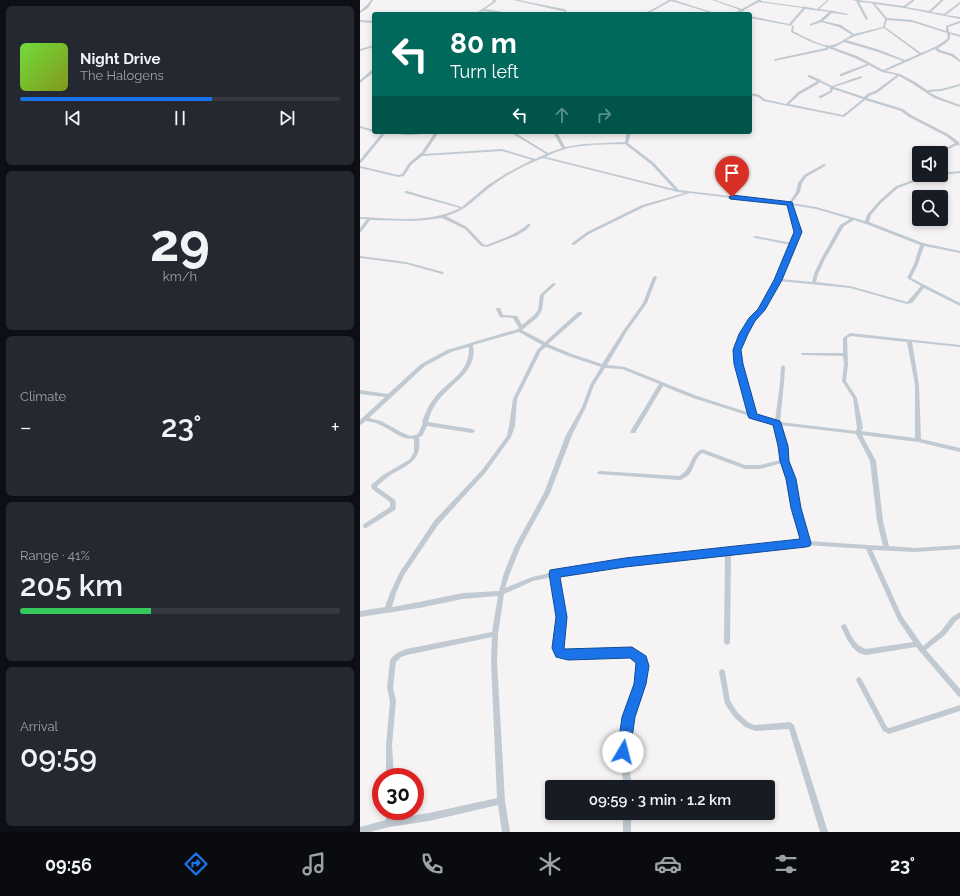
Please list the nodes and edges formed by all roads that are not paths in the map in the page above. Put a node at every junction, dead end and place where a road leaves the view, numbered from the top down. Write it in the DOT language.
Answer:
graph roads {
  1 [pos="372,0"];
  2 [pos="495,0"];
  3 [pos="514,0"];
  4 [pos="671,0"];
  5 [pos="713,0"];
  6 [pos="759,0"];
  7 [pos="828,0"];
  8 [pos="853,0"];
  9 [pos="914,0"];
  10 [pos="943,0"];
  11 [pos="857,1"];
  12 [pos="873,3"];
  13 [pos="960,3"];
  14 [pos="805,7"];
  15 [pos="904,7"];
  16 [pos="818,9"];
  17 [pos="483,10"];
  18 [pos="743,10"];
  19 [pos="832,11"];
  20 [pos="360,12"];
  21 [pos="480,12"];
  22 [pos="498,12"];
  23 [pos="565,12"];
  24 [pos="648,12"];
  25 [pos="710,12"];
  26 [pos="740,12"];
  27 [pos="929,12"];
  28 [pos="847,14"];
  29 [pos="944,15"];
  30 [pos="752,17"];
  31 [pos="960,18"];
  32 [pos="867,19"];
  33 [pos="886,19"];
  34 [pos="360,21"];
  35 [pos="822,21"];
  36 [pos="372,22"];
  37 [pos="960,22"];
  38 [pos="790,25"];
  39 [pos="811,25"];
  40 [pos="884,27"];
  41 [pos="947,31"];
  42 [pos="854,35"];
  43 [pos="960,36"];
  44 [pos="845,41"];
  45 [pos="372,47"];
  46 [pos="827,47"];
  47 [pos="937,47"];
  48 [pos="360,50"];
  49 [pos="921,54"];
  50 [pos="775,60"];
  51 [pos="960,61"];
  52 [pos="905,62"];
  53 [pos="869,64"];
  54 [pos="883,70"];
  55 [pos="372,72"];
  56 [pos="842,75"];
  57 [pos="899,75"];
  58 [pos="809,76"];
  59 [pos="861,77"];
  60 [pos="819,80"];
  61 [pos="360,82"];
  62 [pos="960,85"];
  63 [pos="832,87"];
  64 [pos="927,91"];
  65 [pos="752,94"];
  66 [pos="820,97"];
  67 [pos="864,98"];
  68 [pos="786,105"];
  69 [pos="960,106"];
  70 [pos="360,127"];
  71 [pos="372,130"];
  72 [pos="383,134"];
  73 [pos="410,134"];
  74 [pos="435,134"];
  75 [pos="515,134"];
  76 [pos="556,134"];
  77 [pos="628,134"];
  78 [pos="626,142"];
  79 [pos="959,144"];
  80 [pos="948,148"];
  81 [pos="564,149"];
  82 [pos="420,154"];
  83 [pos="548,154"];
  84 [pos="543,157"];
  85 [pos="534,160"];
  86 [pos="360,162"];
  87 [pos="824,165"];
  88 [pos="360,167"];
  89 [pos="960,172"];
  90 [pos="948,173"];
  91 [pos="912,182"];
  92 [pos="678,191"];
  93 [pos="406,192"];
  94 [pos="693,192"];
  95 [pos="790,204"];
  96 [pos="463,208"];
  97 [pos="444,217"];
  98 [pos="360,218"];
  99 [pos="369,219"];
  100 [pos="853,219"];
  101 [pos="867,223"];
  102 [pos="529,224"];
  103 [pos="360,231"];
  104 [pos="755,237"];
  105 [pos="572,244"];
  106 [pos="793,244"];
  107 [pos="922,244"];
  108 [pos="960,252"];
  109 [pos="360,257"];
  110 [pos="442,273"];
  111 [pos="655,277"];
  112 [pos="778,280"];
  113 [pos="554,284"];
  114 [pos="814,284"];
  115 [pos="923,286"];
  116 [pos="960,305"];
  117 [pos="498,309"];
  118 [pos="580,313"];
  119 [pos="521,329"];
  120 [pos="908,340"];
  121 [pos="471,345"];
  122 [pos="546,345"];
  123 [pos="960,346"];
  124 [pos="803,354"];
  125 [pos="845,355"];
  126 [pos="603,366"];
  127 [pos="783,367"];
  128 [pos="662,384"];
  129 [pos="360,392"];
  130 [pos="390,396"];
  131 [pos="753,416"];
  132 [pos="366,419"];
  133 [pos="777,423"];
  134 [pos="360,424"];
  135 [pos="425,424"];
  136 [pos="472,431"];
  137 [pos="633,432"];
  138 [pos="858,433"];
  139 [pos="417,438"];
  140 [pos="918,440"];
  141 [pos="960,450"];
  142 [pos="784,461"];
  143 [pos="600,473"];
  144 [pos="366,526"];
  145 [pos="806,543"];
  146 [pos="886,547"];
  147 [pos="868,548"];
  148 [pos="960,548"];
  149 [pos="728,551"];
  150 [pos="554,574"];
  151 [pos="502,593"];
  152 [pos="388,609"];
  153 [pos="360,614"];
  154 [pos="960,615"];
  155 [pos="844,627"];
  156 [pos="495,634"];
  157 [pos="728,642"];
  158 [pos="918,644"];
  159 [pos="922,650"];
  160 [pos="722,672"];
  161 [pos="859,680"];
  162 [pos="960,694"];
  163 [pos="960,708"];
  164 [pos="390,768"];
  165 [pos="627,780"];
  166 [pos="501,801"];
  167 [pos="389,820"];
  168 [pos="627,820"];
  169 [pos="389,823"];
  170 [pos="360,831"];
  171 [pos="506,832"];
  172 [pos="627,832"];
  173 [pos="824,832"];
  1 -- 20 [label="street"];
  2 -- 17 [label="street"];
  3 -- 23 [label="street"];
  4 -- 24 [label="street"];
  4 -- 25 [label="street"];
  5 -- 18 [label="street"];
  6 -- 14 [label="street"];
  6 -- 18 [label="street"];
  7 -- 16 [label="street"];
  8 -- 11 [label="street"];
  9 -- 15 [label="street"];
  10 -- 27 [label="street"];
  11 -- 12 [label="street"];
  11 -- 32 [label="street"];
  12 -- 15 [label="street"];
  12 -- 33 [label="street"];
  13 -- 29 [label="street"];
  14 -- 16 [label="street"];
  14 -- 38 [label="street"];
  15 -- 27 [label="street"];
  16 -- 19 [label="street"];
  17 -- 21 [label="street"];
  17 -- 22 [label="street"];
  18 -- 26 [label="street"];
  19 -- 28 [label="street"];
  19 -- 35 [label="street"];
  27 -- 29 [label="street"];
  29 -- 31 [label="street"];
  30 -- 38 [label="street"];
  33 -- 40 [label="street"];
  33 -- 41 [label="street"];
  34 -- 36 [label="street"];
  35 -- 39 [label="street"];
  35 -- 42 [label="street"];
  37 -- 41 [label="street"];
  38 -- 46 [label="street"];
  40 -- 42 [label="street"];
  40 -- 49 [label="street"];
  41 -- 43 [label="street"];
  41 -- 47 [label="street"];
  42 -- 44 [label="street"];
  44 -- 46 [label="street"];
  44 -- 52 [label="street"];
  45 -- 48 [label="street"];
  46 -- 50 [label="street"];
  46 -- 53 [label="street"];
  47 -- 49 [label="street"];
  47 -- 51 [label="street"];
  49 -- 52 [label="street"];
  52 -- 54 [label="street"];
  53 -- 54 [label="street"];
  53 -- 56 [label="street"];
  54 -- 57 [label="street"];
  55 -- 61 [label="street"];
  57 -- 64 [label="street"];
  57 -- 67 [label="street"];
  58 -- 60 [label="street"];
  59 -- 63 [label="street"];
  60 -- 63 [label="street"];
  60 -- 68 [label="street"];
  62 -- 64 [label="street"];
  63 -- 66 [label="street"];
  63 -- 67 [label="street"];
  64 -- 69 [label="street"];
  65 -- 68 [label="street"];
  67 -- 68 [label="street"];
  67 -- 79 [label="street"];
  70 -- 71 [label="street"];
  72 -- 73 [label="street"];
  72 -- 86 [label="street"];
  74 -- 82 [label="street"];
  75 -- 83 [label="street"];
  76 -- 81 [label="street"];
  77 -- 78 [label="street"];
  78 -- 81 [label="street"];
  78 -- 92 [label="street"];
  79 -- 80 [label="street"];
  81 -- 83 [label="street"];
  82 -- 85 [label="street"];
  82 -- 88 [label="street"];
  83 -- 84 [label="street"];
  84 -- 85 [label="street"];
  84 -- 92 [label="street"];
  85 -- 96 [label="street"];
  87 -- 95 [label="street"];
  89 -- 90 [label="street"];
  91 -- 101 [label="street"];
  92 -- 94 [label="street"];
  93 -- 96 [label="street"];
  94 -- 95 [label="street"];
  94 -- 105 [label="street"];
  95 -- 100 [label="street"];
  95 -- 106 [label="street"];
  96 -- 97 [label="street"];
  97 -- 99 [label="street"];
  97 -- 102 [label="street"];
  98 -- 99 [label="street"];
  99 -- 103 [label="street"];
  100 -- 101 [label="street"];
  100 -- 114 [label="street"];
  101 -- 107 [label="street"];
  104 -- 106 [label="street"];
  106 -- 112 [label="street"];
  107 -- 108 [label="street"];
  107 -- 115 [label="street"];
  109 -- 110 [label="street"];
  111 -- 126 [label="street"];
  112 -- 114 [label="street"];
  112 -- 131 [label="street"];
  113 -- 119 [label="street"];
  114 -- 115 [label="street"];
  115 -- 116 [label="street"];
  117 -- 119 [label="street"];
  118 -- 122 [label="street"];
  119 -- 121 [label="street"];
  119 -- 122 [label="street"];
  120 -- 123 [label="street"];
  120 -- 125 [label="street"];
  120 -- 140 [label="street"];
  121 -- 130 [label="street"];
  121 -- 135 [label="street"];
  122 -- 126 [label="street"];
  122 -- 152 [label="street"];
  124 -- 125 [label="street"];
  125 -- 138 [label="street"];
  126 -- 128 [label="street"];
  126 -- 151 [label="street"];
  127 -- 133 [label="street"];
  128 -- 131 [label="street"];
  128 -- 137 [label="street"];
  129 -- 130 [label="street"];
  130 -- 132 [label="street"];
  131 -- 133 [label="street"];
  132 -- 134 [label="street"];
  132 -- 139 [label="street"];
  133 -- 138 [label="street"];
  133 -- 142 [label="street"];
  135 -- 136 [label="street"];
  135 -- 139 [label="street"];
  138 -- 140 [label="street"];
  138 -- 146 [label="street"];
  139 -- 144 [label="street"];
  140 -- 141 [label="street"];
  142 -- 143 [label="street"];
  142 -- 145 [label="street"];
  145 -- 147 [label="street"];
  145 -- 149 [label="street"];
  146 -- 147 [label="street"];
  146 -- 148 [label="street"];
  147 -- 158 [label="street"];
  149 -- 150 [label="street"];
  149 -- 157 [label="street"];
  150 -- 151 [label="street"];
  150 -- 165 [label="street"];
  151 -- 152 [label="street"];
  151 -- 156 [label="street"];
  152 -- 153 [label="street"];
  154 -- 159 [label="street"];
  155 -- 158 [label="street"];
  156 -- 164 [label="street"];
  156 -- 166 [label="street"];
  158 -- 159 [label="street"];
  159 -- 162 [label="street"];
  160 -- 173 [label="street"];
  161 -- 163 [label="street"];
  166 -- 169 [label="street"];
  166 -- 171 [label="street"];
  167 -- 169 [label="street"];
  168 -- 172 [label="street"];
  169 -- 170 [label="street"];
}
